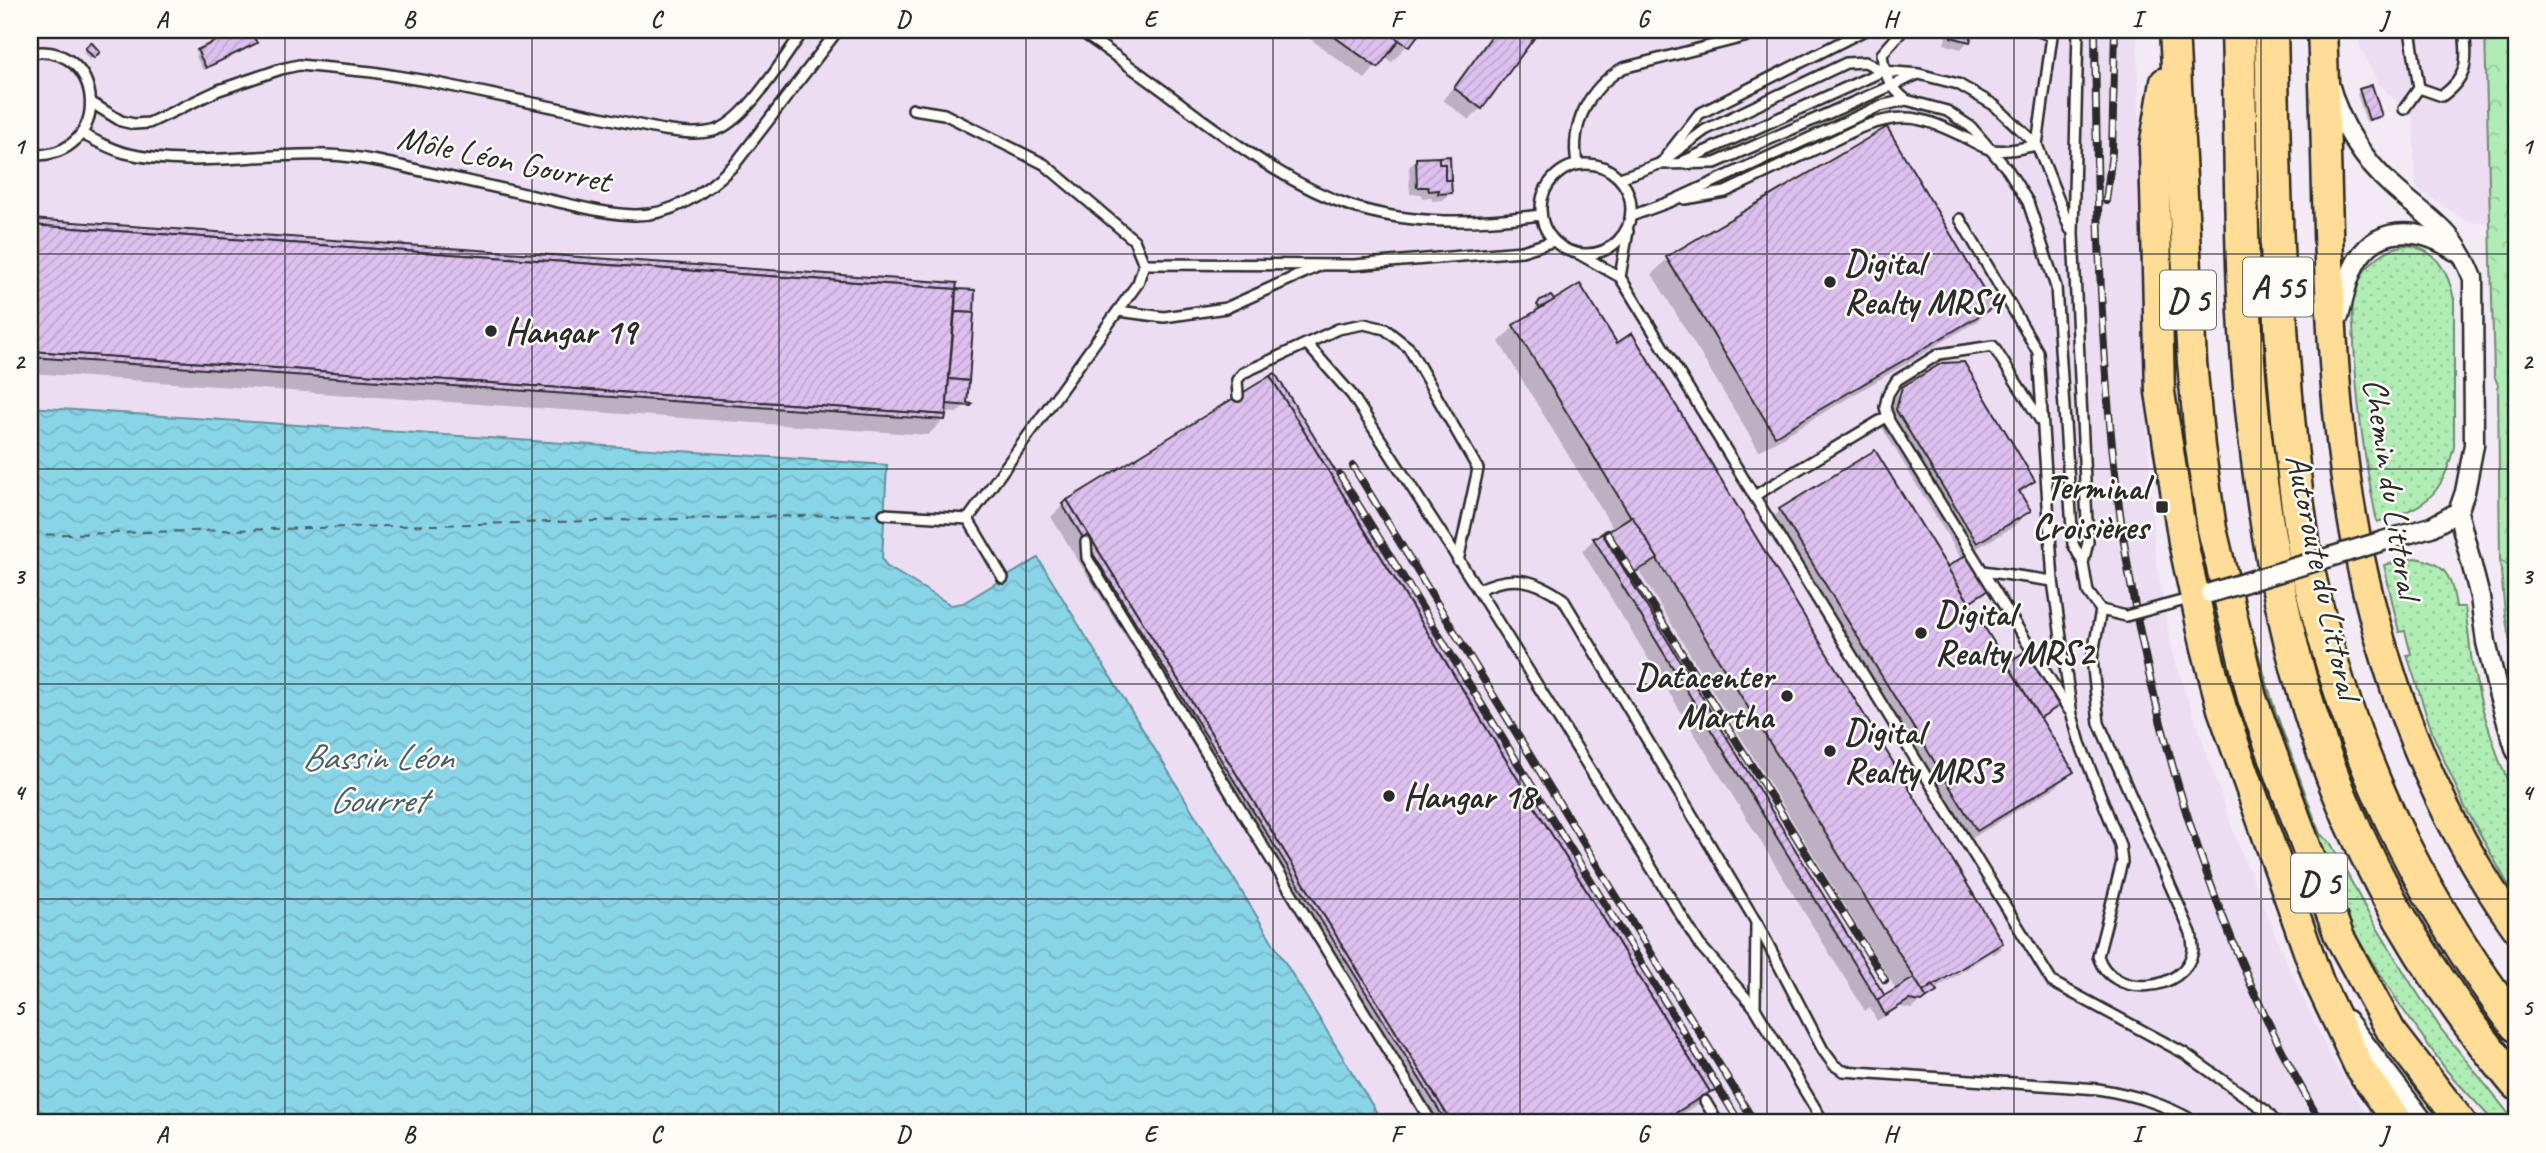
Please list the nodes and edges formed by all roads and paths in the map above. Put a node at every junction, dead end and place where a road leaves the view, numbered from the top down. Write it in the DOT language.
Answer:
graph roads {
  1 [pos="804,30"];
  2 [pos="838,30"];
  3 [pos="1080,30"];
  4 [pos="1763,30"];
  5 [pos="1865,30"];
  6 [pos="1903,30"];
  7 [pos="2036,30"];
  8 [pos="2078,30"];
  9 [pos="2238,30"];
  10 [pos="2271,30"];
  11 [pos="2410,30"];
  12 [pos="2464,30"];
  13 [pos="2174,32"];
  14 [pos="2323,39"];
  15 [pos="30,53"];
  16 [pos="1883,71"];
  17 [pos="1919,74"];
  18 [pos="1890,86"];
  19 [pos="2419,88"];
  20 [pos="1906,100"];
  21 [pos="92,103"];
  22 [pos="913,109"];
  23 [pos="2404,109"];
  24 [pos="82,134"];
  25 [pos="2037,145"];
  26 [pos="1989,149"];
  27 [pos="30,155"];
  28 [pos="1680,163"];
  29 [pos="1577,164"];
  30 [pos="1659,164"];
  31 [pos="1620,178"];
  32 [pos="1672,201"];
  33 [pos="1541,215"];
  34 [pos="1631,216"];
  35 [pos="1960,219"];
  36 [pos="1629,227"];
  37 [pos="2073,234"];
  38 [pos="1554,241"];
  39 [pos="1580,254"];
  40 [pos="2466,259"];
  41 [pos="1144,264"];
  42 [pos="1323,265"];
  43 [pos="1620,278"];
  44 [pos="1118,312"];
  45 [pos="2333,336"];
  46 [pos="1307,344"];
  47 [pos="1238,396"];
  48 [pos="1888,416"];
  49 [pos="2042,424"];
  50 [pos="1754,496"];
  51 [pos="2458,513"];
  52 [pos="884,514"];
  53 [pos="968,519"];
  54 [pos="1086,542"];
  55 [pos="1458,561"];
  56 [pos="2083,563"];
  57 [pos="1983,571"];
  58 [pos="1003,578"];
  59 [pos="2053,582"];
  60 [pos="1478,590"];
  61 [pos="2203,595"];
  62 [pos="2101,610"];
  63 [pos="2071,715"];
  64 [pos="2516,751"];
  65 [pos="1756,922"];
  66 [pos="2516,927"];
  67 [pos="2319,982"];
  68 [pos="1755,1009"];
  69 [pos="2516,1025"];
  70 [pos="2516,1083"];
  71 [pos="1705,1101"];
  72 [pos="1432,1123"];
  73 [pos="1718,1123"];
  74 [pos="1824,1123"];
  75 [pos="2197,1123"];
  76 [pos="2276,1123"];
  77 [pos="2399,1123"];
  78 [pos="2425,1123"];
  79 [pos="2462,1123"];
  1 -- 21 [label="lane, Môle Léon Gourret"];
  2 -- 24 [label="lane, Môle Léon Gourret"];
  3 -- 33 [label="lane"];
  4 -- 29 [label="lane"];
  5 -- 30 [label="lane"];
  6 -- 16 [label="lane"];
  7 -- 25 [label="lane"];
  8 -- 37 [label="lane"];
  9 -- 70 [label="highway, Autoroute du Littoral / A 55"];
  10 -- 69 [label="highway, Autoroute du Littoral / A 55"];
  11 -- 19 [label="lane"];
  12 -- 19 [label="lane"];
  13 -- 61 [label="main road"];
  13 -- 79 [label="main road, D 5"];
  14 -- 40 [label="street"];
  14 -- 45 [label="main road, Chemin du Littoral"];
  15 -- 21 [label="lane"];
  16 -- 17 [label="lane"];
  16 -- 18 [label="lane"];
  16 -- 28 [label="lane"];
  16 -- 30 [label="lane"];
  17 -- 18 [label="lane"];
  17 -- 25 [label="lane"];
  18 -- 20 [label="lane"];
  18 -- 28 [label="lane"];
  19 -- 23 [label="lane"];
  20 -- 26 [label="lane"];
  20 -- 32 [label="lane"];
  21 -- 24 [label="lane"];
  22 -- 41 [label="lane"];
  24 -- 27 [label="lane"];
  25 -- 26 [label="lane"];
  25 -- 37 [label="lane"];
  26 -- 32 [label="lane"];
  26 -- 56 [label="lane"];
  28 -- 30 [label="lane"];
  29 -- 31 [label="lane"];
  29 -- 33 [label="lane"];
  30 -- 31 [label="lane"];
  31 -- 34 [label="lane"];
  32 -- 34 [label="lane"];
  33 -- 38 [label="lane"];
  34 -- 36 [label="lane"];
  35 -- 49 [label="lane"];
  36 -- 39 [label="lane"];
  36 -- 43 [label="lane"];
  37 -- 56 [label="lane"];
  38 -- 39 [label="lane"];
  38 -- 42 [label="lane"];
  39 -- 43 [label="lane"];
  40 -- 45 [label="street"];
  40 -- 51 [label="street"];
  41 -- 42 [label="lane"];
  41 -- 44 [label="lane"];
  42 -- 44 [label="lane"];
  43 -- 50 [label="lane"];
  44 -- 53 [label="lane"];
  45 -- 66 [label="main road, Chemin du Littoral"];
  46 -- 47 [label="lane"];
  46 -- 55 [label="lane"];
  46 -- 55 [label="lane"];
  48 -- 49 [label="lane"];
  48 -- 50 [label="lane"];
  48 -- 57 [label="lane"];
  49 -- 59 [label="lane"];
  50 -- 76 [label="lane"];
  51 -- 61 [label="street, bridge"];
  51 -- 64 [label="street"];
  52 -- 53 [label="lane"];
  53 -- 58 [label="lane"];
  54 -- 72 [label="lane"];
  55 -- 60 [label="lane"];
  56 -- 62 [label="lane"];
  57 -- 59 [label="lane"];
  57 -- 63 [label="lane"];
  59 -- 63 [label="lane"];
  60 -- 65 [label="lane"];
  60 -- 68 [label="lane"];
  61 -- 62 [label="lane, bridge"];
  61 -- 67 [label="main road"];
  62 -- 63 [label="lane"];
  65 -- 68 [label="lane"];
  65 -- 75 [label="lane"];
  67 -- 77 [label="main road"];
  67 -- 78 [label="street"];
  68 -- 74 [label="lane"];
  71 -- 73 [label="lane"];
}
